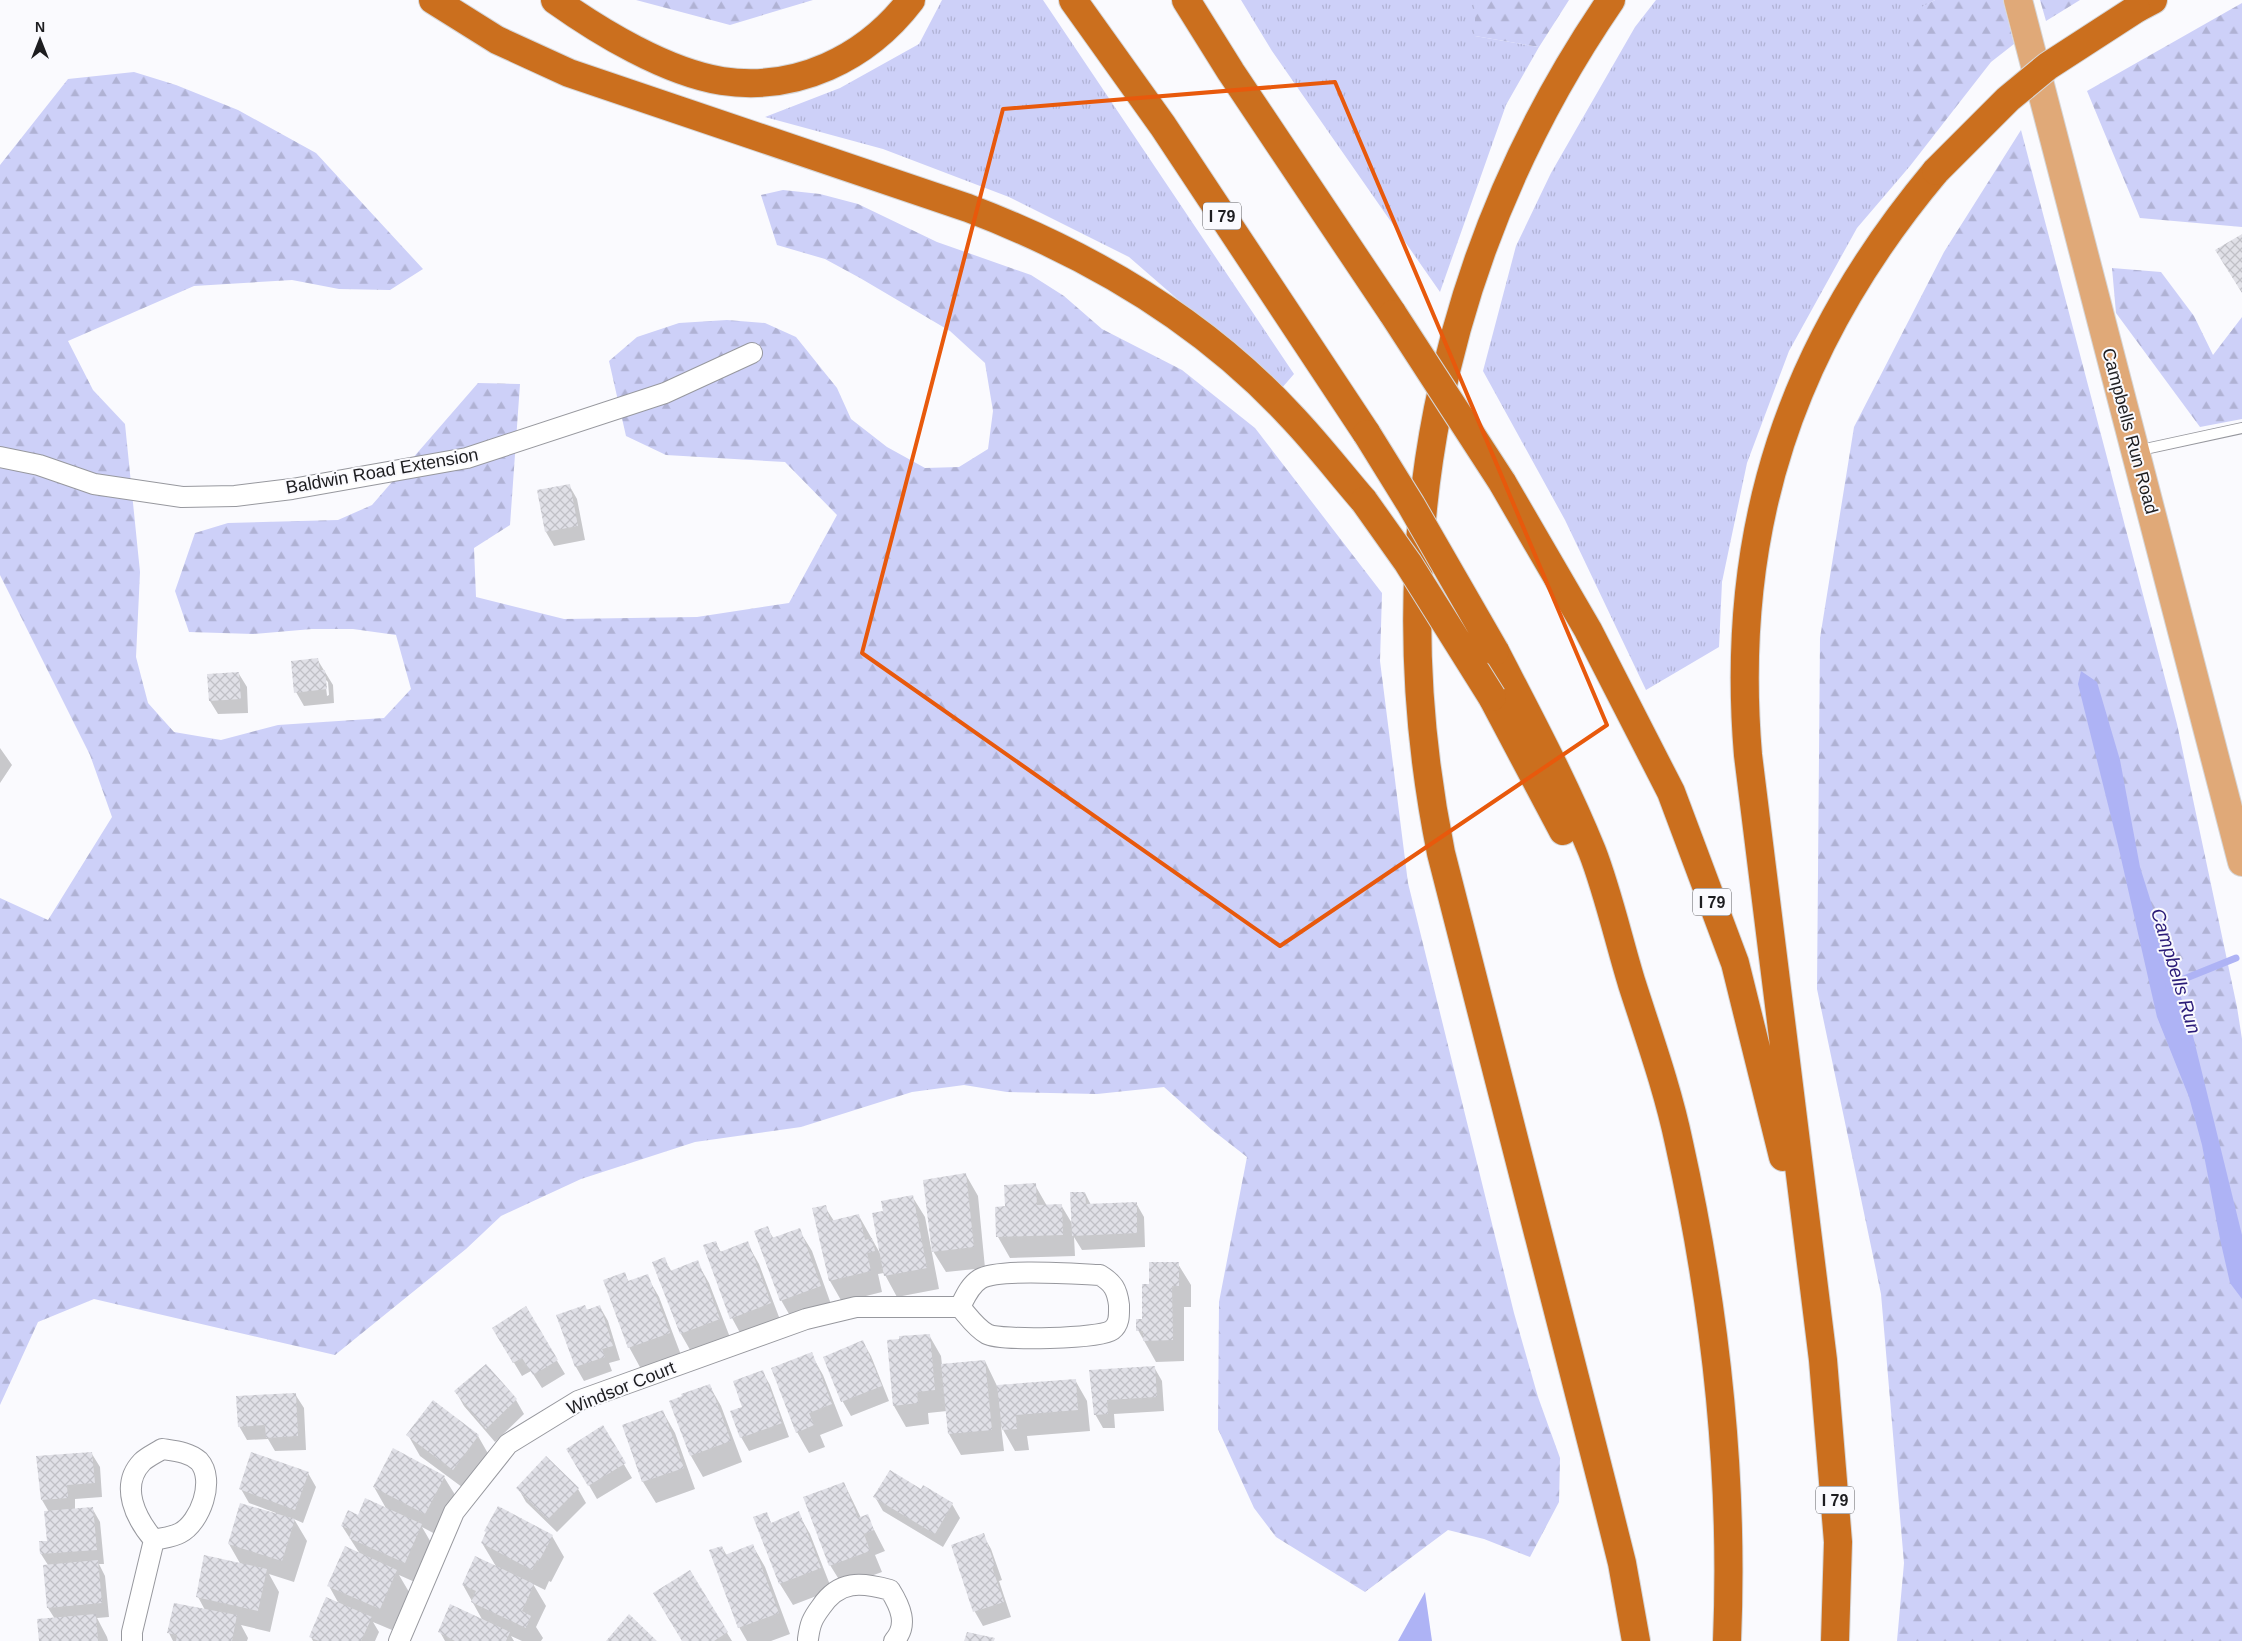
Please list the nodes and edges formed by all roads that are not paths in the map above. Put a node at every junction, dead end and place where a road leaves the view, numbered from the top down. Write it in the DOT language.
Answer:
graph roads {
  1 [pos="433,0"];
  2 [pos="555,0"];
  3 [pos="911,0"];
  4 [pos="1073,0"];
  5 [pos="1186,0"];
  6 [pos="1611,0"];
  7 [pos="2018,0"];
  8 [pos="2145,4"];
  9 [pos="752,353"];
  10 [pos="2242,428"];
  11 [pos="2135,451"];
  12 [pos="0,457"];
  13 [pos="2242,862"];
  14 [pos="1628,970"];
  15 [pos="960,1307"];
  16 [pos="1823,1360"];
  17 [pos="154,1540"];
  18 [pos="807,1640"];
  19 [pos="132,1641"];
  20 [pos="399,1641"];
  21 [pos="894,1641"];
  22 [pos="1636,1641"];
  23 [pos="1726,1641"];
  24 [pos="1836,1641"];
  1 -- 14 [label="highway, bridge"];
  2 -- 3 [label="highway"];
  4 -- 14 [label="highway, I 79, bridge"];
  5 -- 16 [label="highway, I 79, bridge"];
  6 -- 22 [label="highway"];
  7 -- 11 [label="main road, Campbells Run Road"];
  8 -- 16 [label="highway, bridge"];
  9 -- 12 [label="street, Baldwin Road Extension"];
  10 -- 11 [label="lane"];
  11 -- 13 [label="main road, Campbells Run Road"];
  14 -- 23 [label="highway, I 79"];
  15 -- 15 [label="street"];
  15 -- 20 [label="street, Windsor Court"];
  16 -- 24 [label="highway, I 79"];
  17 -- 17 [label="street"];
  17 -- 19 [label="street"];
  18 -- 21 [label="street"];
}
